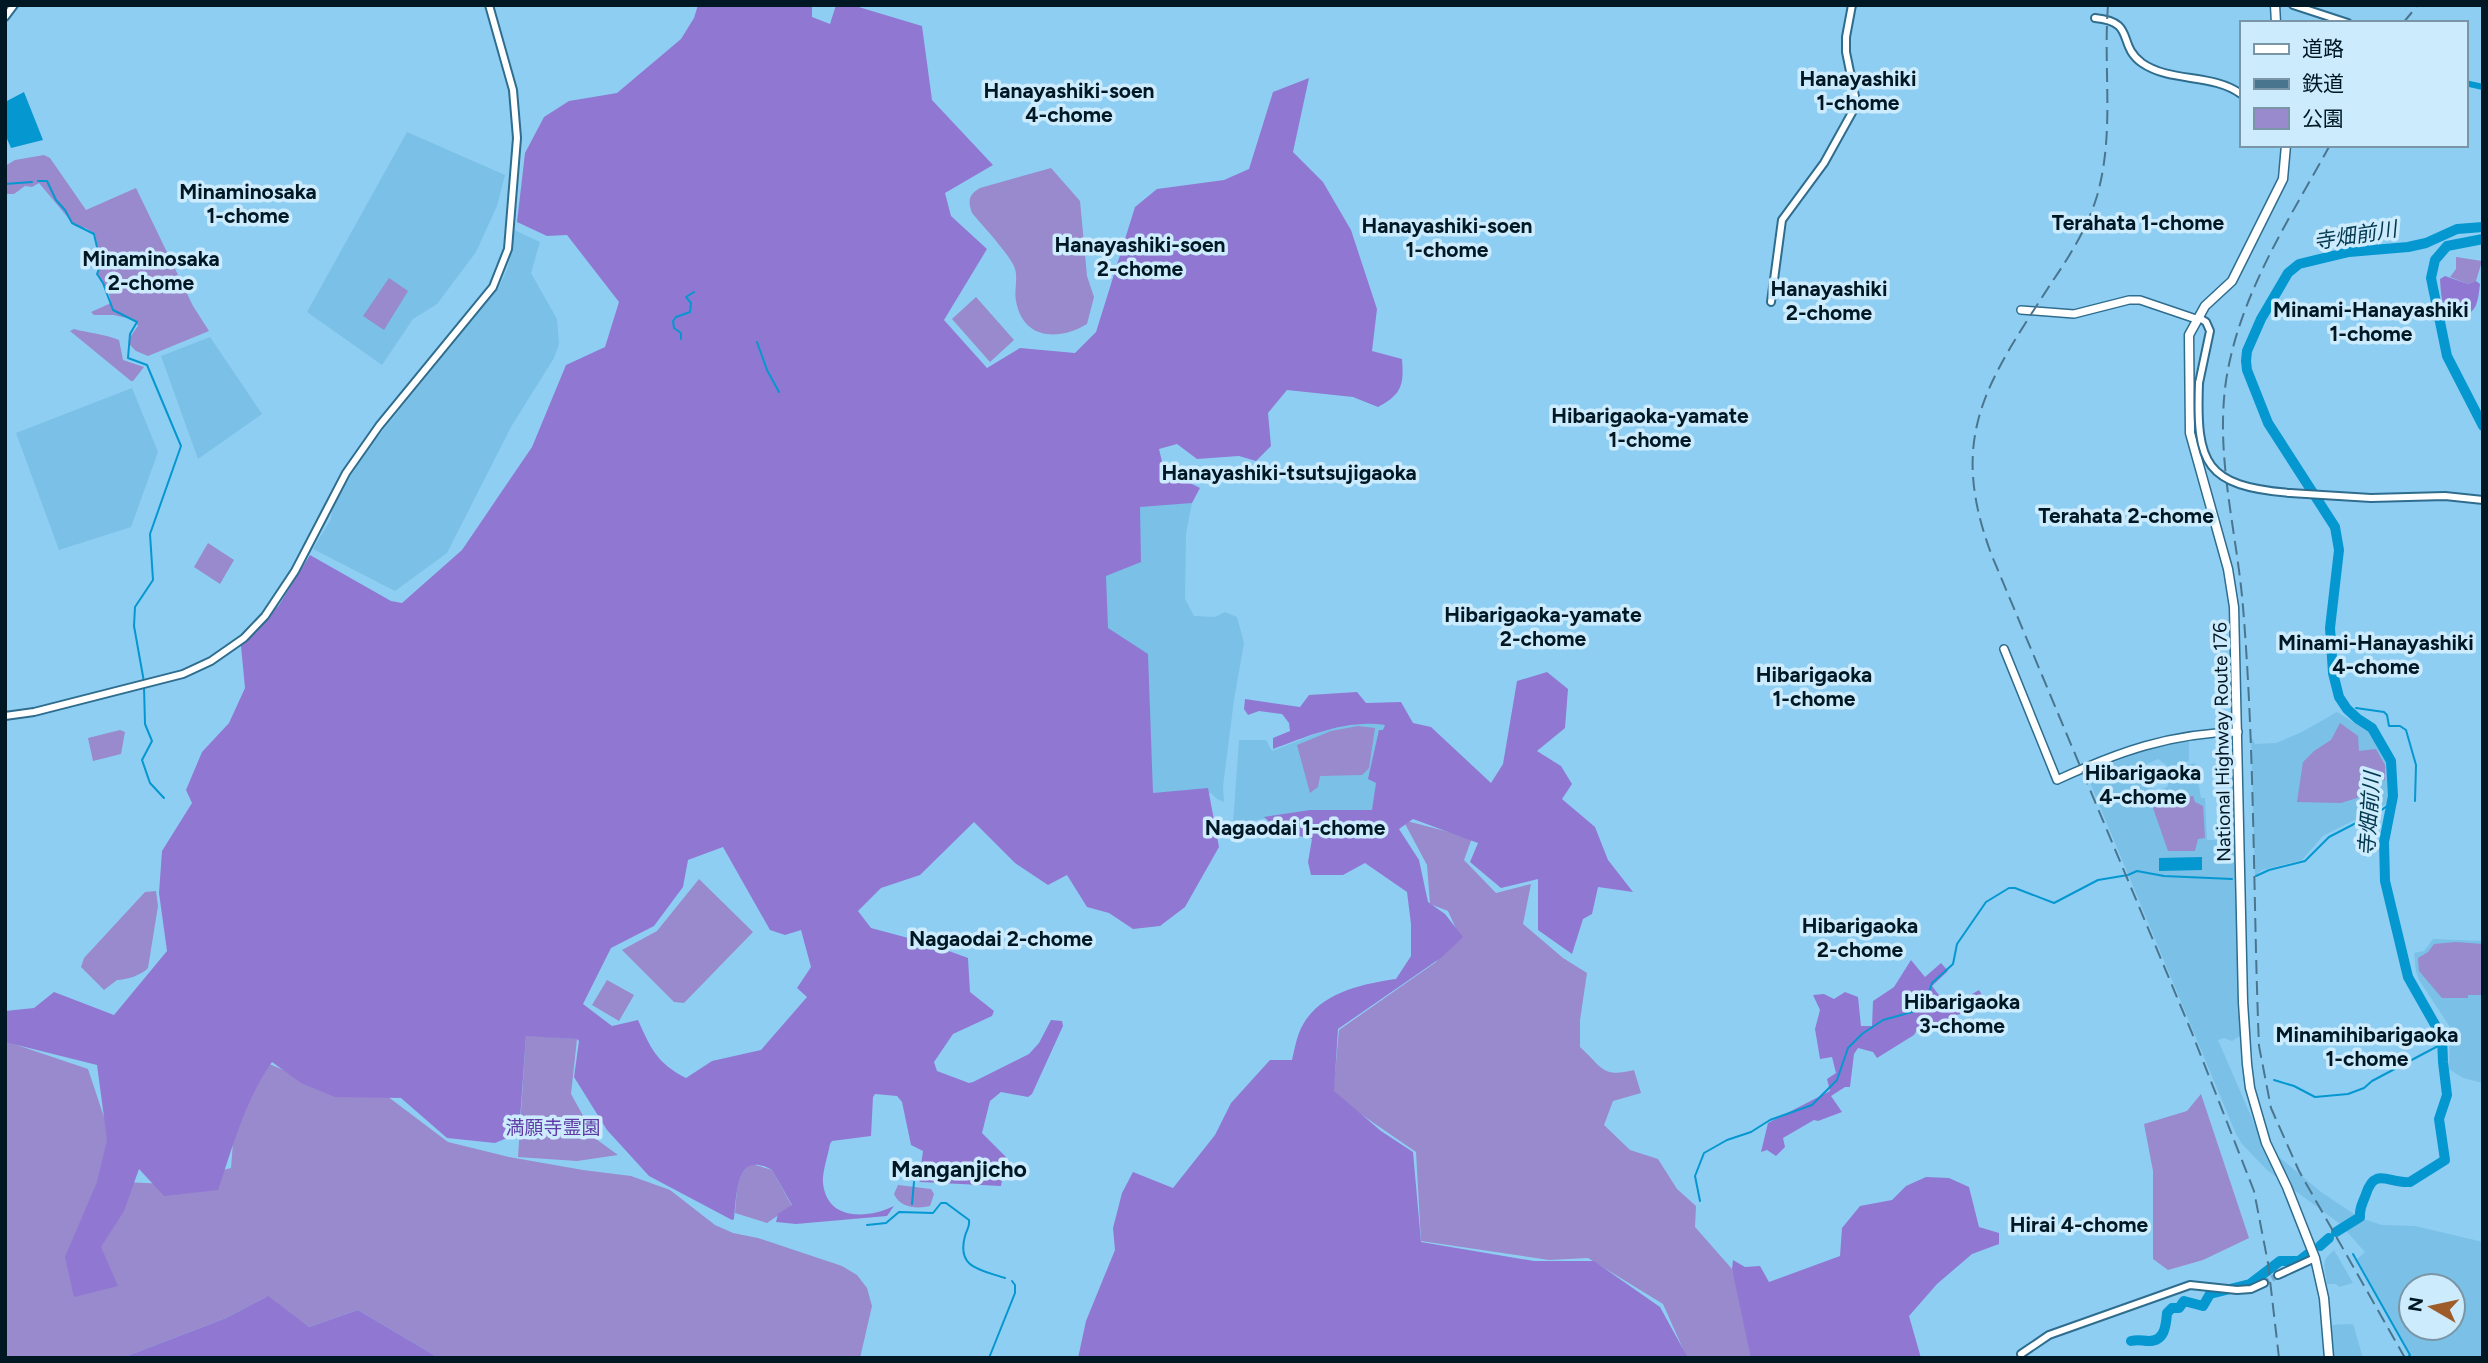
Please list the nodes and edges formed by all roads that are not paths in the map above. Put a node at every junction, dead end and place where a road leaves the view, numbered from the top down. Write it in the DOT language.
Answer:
graph roads {
  1 [pos="14,5"];
  2 [pos="489,5"];
  3 [pos="1852,5"];
  4 [pos="2293,5"];
  5 [pos="5,18"];
  6 [pos="2095,18"];
  7 [pos="2342,21"];
  8 [pos="2240,93"];
  9 [pos="2286,147"];
  10 [pos="1771,302"];
  11 [pos="2021,310"];
  12 [pos="2197,318"];
  13 [pos="2483,500"];
  14 [pos="2004,649"];
  15 [pos="5,716"];
  16 [pos="2238,732"];
  17 [pos="2315,1258"];
  18 [pos="2278,1275"];
  19 [pos="2264,1283"];
  20 [pos="2021,1354"];
  21 [pos="2329,1358"];
  1 -- 5 [label="street"];
  2 -- 15 [label="street"];
  3 -- 10 [label="street"];
  4 -- 7 [label="street"];
  6 -- 8 [label="street"];
  9 -- 12 [label="highway, National Highway Route 176"];
  11 -- 12 [label="main road"];
  12 -- 13 [label="street, bridge"];
  12 -- 16 [label="highway, National Highway Route 176"];
  14 -- 16 [label="main road"];
  16 -- 17 [label="highway, National Highway Route 176"];
  17 -- 18 [label="street"];
  17 -- 21 [label="highway, National Highway Route 176"];
  19 -- 20 [label="street"];
}
